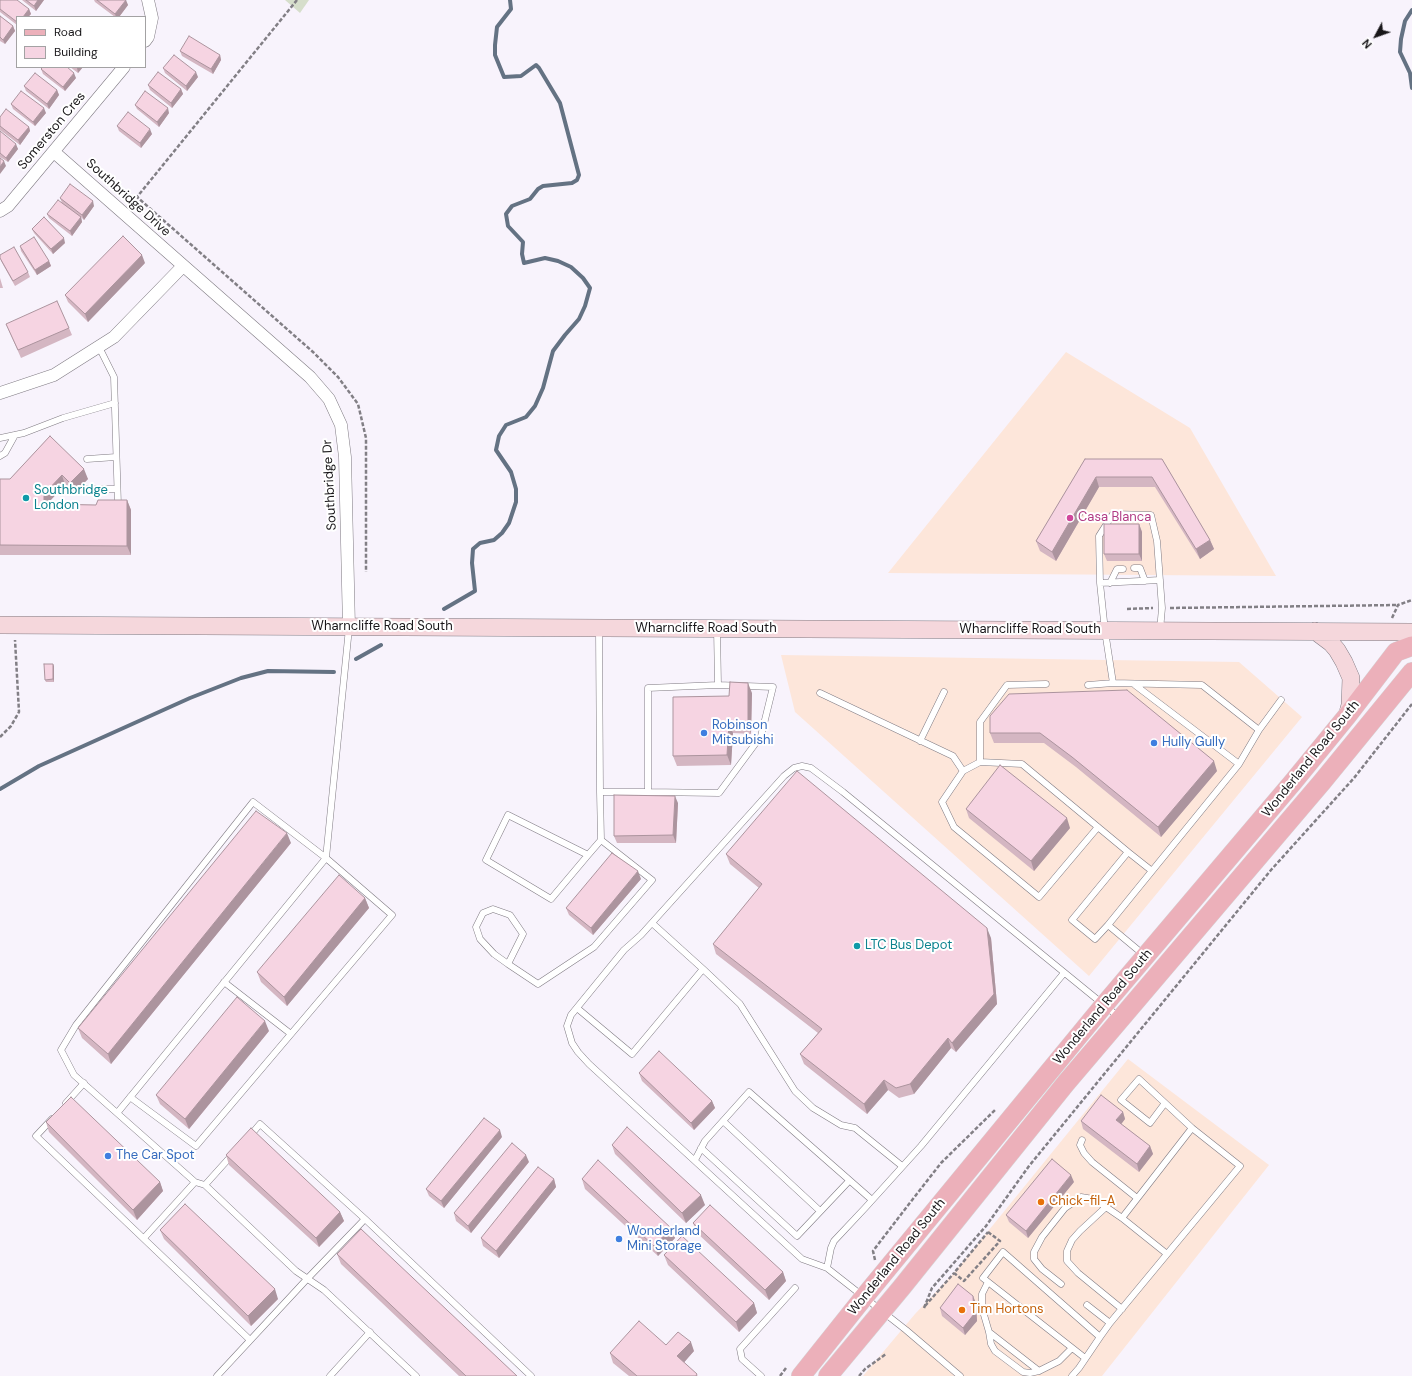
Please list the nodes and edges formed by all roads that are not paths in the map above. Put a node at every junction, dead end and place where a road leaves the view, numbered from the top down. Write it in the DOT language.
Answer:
graph roads {
  1 [pos="148,0"];
  2 [pos="146,40"];
  3 [pos="123,68"];
  4 [pos="54,152"];
  5 [pos="0,211"];
  6 [pos="182,266"];
  7 [pos="99,347"];
  8 [pos="0,393"];
  9 [pos="114,403"];
  10 [pos="15,435"];
  11 [pos="0,438"];
  12 [pos="0,456"];
  13 [pos="87,458"];
  14 [pos="116,458"];
  15 [pos="84,489"];
  16 [pos="117,489"];
  17 [pos="118,505"];
  18 [pos="1134,568"];
  19 [pos="1123,569"];
  20 [pos="1160,580"];
  21 [pos="1145,581"];
  22 [pos="1100,583"];
  23 [pos="1110,583"];
  24 [pos="7,625"];
  25 [pos="349,627"];
  26 [pos="598,628"];
  27 [pos="717,629"];
  28 [pos="1105,630"];
  29 [pos="1160,631"];
  30 [pos="1315,631"];
  31 [pos="1412,632"];
  32 [pos="1412,647"];
  33 [pos="1412,672"];
  34 [pos="1113,683"];
  35 [pos="1046,684"];
  36 [pos="1135,684"];
  37 [pos="718,685"];
  38 [pos="1088,685"];
  39 [pos="944,692"];
  40 [pos="820,693"];
  41 [pos="1281,700"];
  42 [pos="1347,716"];
  43 [pos="1259,730"];
  44 [pos="920,741"];
  45 [pos="980,762"];
  46 [pos="1239,764"];
  47 [pos="963,771"];
  48 [pos="600,792"];
  49 [pos="648,792"];
  50 [pos="1098,827"];
  51 [pos="601,840"];
  52 [pos="1128,852"];
  53 [pos="588,855"];
  54 [pos="326,858"];
  55 [pos="1152,871"];
  56 [pos="652,923"];
  57 [pos="1108,925"];
  58 [pos="1146,956"];
  59 [pos="508,964"];
  60 [pos="703,969"];
  61 [pos="1064,973"];
  62 [pos="224,982"];
  63 [pos="1104,1005"];
  64 [pos="577,1008"];
  65 [pos="1121,1019"];
  66 [pos="291,1034"];
  67 [pos="84,1083"];
  68 [pos="130,1097"];
  69 [pos="1165,1103"];
  70 [pos="63,1107"];
  71 [pos="118,1112"];
  72 [pos="58,1113"];
  73 [pos="723,1121"];
  74 [pos="1192,1128"];
  75 [pos="1082,1140"];
  76 [pos="245,1141"];
  77 [pos="701,1148"];
  78 [pos="235,1152"];
  79 [pos="695,1160"];
  80 [pos="902,1166"];
  81 [pos="849,1181"];
  82 [pos="195,1182"];
  83 [pos="205,1185"];
  84 [pos="1137,1198"];
  85 [pos="872,1200"];
  86 [pos="1106,1207"];
  87 [pos="820,1211"];
  88 [pos="1122,1218"];
  89 [pos="365,1219"];
  90 [pos="144,1238"];
  91 [pos="1167,1254"];
  92 [pos="827,1268"];
  93 [pos="307,1279"];
  94 [pos="988,1282"];
  95 [pos="1061,1284"];
  96 [pos="795,1288"];
  97 [pos="864,1297"];
  98 [pos="1088,1305"];
  99 [pos="1122,1309"];
  100 [pos="881,1311"];
  101 [pos="1110,1323"];
  102 [pos="370,1332"];
  103 [pos="989,1332"];
  104 [pos="1100,1337"];
  105 [pos="250,1340"];
  106 [pos="1072,1348"];
  107 [pos="1085,1358"];
  108 [pos="1039,1371"];
  109 [pos="217,1376"];
  110 [pos="330,1376"];
  111 [pos="416,1376"];
  112 [pos="531,1376"];
  113 [pos="761,1376"];
  114 [pos="801,1376"];
  115 [pos="828,1376"];
  116 [pos="960,1376"];
  117 [pos="1072,1376"];
  1 -- 2 [label="street"];
  3 -- 4 [label="street, Somerston Cres"];
  4 -- 5 [label="street, Somerston Cres"];
  4 -- 6 [label="street, Southbridge Drive"];
  6 -- 7 [label="street"];
  6 -- 25 [label="street, Southbridge Dr"];
  7 -- 8 [label="street"];
  7 -- 9 [label="lane"];
  9 -- 10 [label="lane"];
  9 -- 14 [label="lane"];
  10 -- 11 [label="lane"];
  10 -- 12 [label="lane"];
  13 -- 14 [label="lane"];
  14 -- 16 [label="lane"];
  15 -- 16 [label="lane"];
  16 -- 17 [label="lane"];
  18 -- 21 [label="lane"];
  19 -- 23 [label="lane"];
  20 -- 21 [label="lane"];
  20 -- 22 [label="lane"];
  20 -- 29 [label="lane"];
  21 -- 23 [label="lane"];
  22 -- 23 [label="lane"];
  22 -- 28 [label="lane"];
  24 -- 25 [label="main road, Wharncliffe Road South"];
  25 -- 26 [label="main road, Wharncliffe Road South"];
  25 -- 54 [label="lane"];
  26 -- 27 [label="main road, Wharncliffe Road South"];
  26 -- 48 [label="lane"];
  27 -- 28 [label="main road, Wharncliffe Road South"];
  27 -- 37 [label="lane"];
  28 -- 29 [label="main road, Wharncliffe Road South"];
  28 -- 34 [label="lane"];
  29 -- 30 [label="main road, Wharncliffe Road South"];
  30 -- 31 [label="main road, Wharncliffe Road South"];
  30 -- 42 [label="main road"];
  32 -- 42 [label="main road, Wonderland Road South"];
  33 -- 65 [label="main road, Wonderland Road South"];
  34 -- 36 [label="lane"];
  34 -- 38 [label="lane"];
  35 -- 45 [label="lane"];
  36 -- 43 [label="lane"];
  36 -- 46 [label="lane"];
  37 -- 49 [label="lane"];
  37 -- 49 [label="lane"];
  39 -- 44 [label="lane"];
  40 -- 44 [label="lane"];
  41 -- 43 [label="lane"];
  42 -- 58 [label="main road, Wonderland Road South"];
  43 -- 46 [label="lane"];
  44 -- 47 [label="lane"];
  45 -- 47 [label="lane"];
  45 -- 50 [label="lane"];
  46 -- 55 [label="lane"];
  47 -- 50 [label="lane"];
  48 -- 49 [label="lane"];
  48 -- 51 [label="lane"];
  50 -- 52 [label="lane"];
  51 -- 53 [label="lane"];
  51 -- 59 [label="lane"];
  52 -- 55 [label="lane"];
  52 -- 57 [label="lane"];
  53 -- 53 [label="lane"];
  54 -- 62 [label="lane"];
  54 -- 66 [label="lane"];
  54 -- 67 [label="lane"];
  55 -- 57 [label="lane"];
  56 -- 60 [label="lane"];
  56 -- 61 [label="lane"];
  56 -- 64 [label="lane"];
  57 -- 58 [label="lane"];
  58 -- 63 [label="main road, Wonderland Road South"];
  59 -- 59 [label="lane"];
  60 -- 64 [label="lane"];
  60 -- 80 [label="lane"];
  61 -- 63 [label="lane"];
  61 -- 80 [label="lane"];
  62 -- 66 [label="lane"];
  62 -- 68 [label="lane"];
  63 -- 65 [label="lane"];
  63 -- 97 [label="main road, Wonderland Road South"];
  64 -- 79 [label="lane"];
  65 -- 100 [label="main road, Wonderland Road South"];
  66 -- 68 [label="lane"];
  67 -- 70 [label="lane"];
  67 -- 71 [label="lane"];
  68 -- 71 [label="lane"];
  69 -- 69 [label="lane"];
  69 -- 74 [label="lane"];
  71 -- 82 [label="lane"];
  72 -- 90 [label="lane"];
  73 -- 77 [label="lane"];
  73 -- 81 [label="lane"];
  73 -- 87 [label="lane"];
  74 -- 84 [label="lane"];
  74 -- 91 [label="lane"];
  75 -- 84 [label="lane"];
  76 -- 89 [label="lane"];
  77 -- 79 [label="lane"];
  77 -- 87 [label="lane"];
  78 -- 83 [label="lane"];
  79 -- 92 [label="lane"];
  80 -- 85 [label="lane"];
  81 -- 85 [label="lane"];
  81 -- 87 [label="lane"];
  82 -- 83 [label="lane"];
  82 -- 90 [label="lane"];
  83 -- 93 [label="lane"];
  84 -- 88 [label="lane"];
  85 -- 92 [label="lane"];
  86 -- 88 [label="lane"];
  86 -- 95 [label="lane"];
  86 -- 99 [label="lane"];
  88 -- 91 [label="lane"];
  89 -- 93 [label="lane"];
  89 -- 112 [label="lane"];
  90 -- 105 [label="lane"];
  91 -- 99 [label="lane"];
  92 -- 97 [label="lane"];
  93 -- 102 [label="lane"];
  93 -- 105 [label="lane"];
  94 -- 103 [label="lane"];
  94 -- 104 [label="lane"];
  94 -- 106 [label="lane"];
  96 -- 113 [label="lane"];
  97 -- 100 [label="lane"];
  97 -- 114 [label="main road, Wonderland Road South"];
  98 -- 101 [label="lane"];
  99 -- 101 [label="lane"];
  100 -- 115 [label="main road, Wonderland Road South"];
  100 -- 116 [label="lane"];
  101 -- 104 [label="lane"];
  102 -- 110 [label="lane"];
  102 -- 111 [label="lane"];
  103 -- 108 [label="lane"];
  103 -- 108 [label="lane"];
  104 -- 107 [label="lane"];
  105 -- 109 [label="lane"];
  106 -- 107 [label="lane"];
  106 -- 108 [label="lane"];
  107 -- 117 [label="lane"];
}
